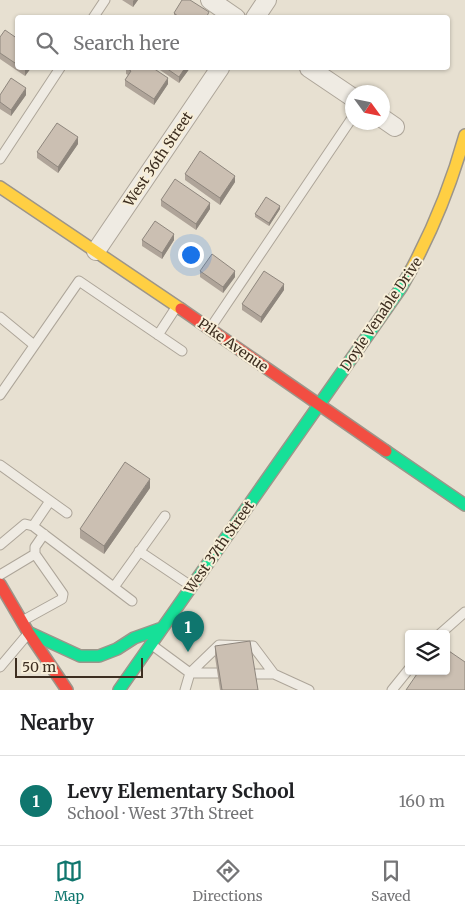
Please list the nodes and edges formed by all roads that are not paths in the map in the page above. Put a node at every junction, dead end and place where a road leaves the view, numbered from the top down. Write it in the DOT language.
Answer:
graph roads {
  1 [pos="105,0"];
  2 [pos="210,0"];
  3 [pos="267,0"];
  4 [pos="95,15"];
  5 [pos="232,15"];
  6 [pos="256,15"];
  7 [pos="59,70"];
  8 [pos="219,70"];
  9 [pos="312,70"];
  10 [pos="345,93"];
  11 [pos="345,128"];
  12 [pos="465,135"];
  13 [pos="0,159"];
  14 [pos="0,187"];
  15 [pos="96,250"];
  16 [pos="177,306"];
  17 [pos="0,316"];
  18 [pos="209,329"];
  19 [pos="158,335"];
  20 [pos="34,345"];
  21 [pos="182,351"];
  22 [pos="0,395"];
  23 [pos="319,405"];
  24 [pos="0,465"];
  25 [pos="50,501"];
  26 [pos="465,505"];
  27 [pos="67,513"];
  28 [pos="165,516"];
  29 [pos="33,526"];
  30 [pos="44,534"];
  31 [pos="0,545"];
  32 [pos="139,551"];
  33 [pos="35,554"];
  34 [pos="0,576"];
  35 [pos="1,587"];
  36 [pos="114,587"];
  37 [pos="191,587"];
  38 [pos="132,601"];
  39 [pos="463,617"];
  40 [pos="22,621"];
  41 [pos="162,628"];
  42 [pos="445,630"];
  43 [pos="28,632"];
  44 [pos="147,649"];
  45 [pos="0,667"];
  46 [pos="190,673"];
  47 [pos="218,673"];
  48 [pos="254,674"];
  49 [pos="274,674"];
  50 [pos="405,674"];
  51 [pos="139,681"];
  52 [pos="67,690"];
  53 [pos="119,690"];
  54 [pos="185,690"];
  55 [pos="309,690"];
  56 [pos="392,690"];
  1 -- 4 [label="lane"];
  2 -- 5 [label="street"];
  3 -- 6 [label="street"];
  7 -- 13 [label="lane"];
  8 -- 15 [label="street, West 36th Street"];
  9 -- 10 [label="street"];
  11 -- 18 [label="lane"];
  12 -- 23 [label="main road, Doyle Venable Drive"];
  14 -- 15 [label="main road, Pike Avenue"];
  15 -- 16 [label="main road, Pike Avenue"];
  16 -- 18 [label="main road, Pike Avenue"];
  16 -- 19 [label="lane"];
  17 -- 20 [label="lane"];
  18 -- 23 [label="main road, Pike Avenue"];
  19 -- 20 [label="lane"];
  19 -- 21 [label="lane"];
  20 -- 22 [label="lane"];
  23 -- 26 [label="main road, Pike Avenue"];
  23 -- 37 [label="main road, West 37th Street"];
  24 -- 25 [label="lane"];
  25 -- 27 [label="lane"];
  25 -- 29 [label="lane"];
  28 -- 32 [label="lane"];
  29 -- 30 [label="lane"];
  29 -- 31 [label="lane"];
  30 -- 33 [label="lane"];
  30 -- 36 [label="lane"];
  32 -- 36 [label="lane"];
  32 -- 37 [label="lane"];
  33 -- 34 [label="lane"];
  33 -- 40 [label="lane"];
  35 -- 40 [label="main road"];
  36 -- 38 [label="lane"];
  37 -- 41 [label="main road, West 37th Street"];
  39 -- 42 [label="lane"];
  40 -- 43 [label="main road"];
  41 -- 43 [label="main road"];
  41 -- 44 [label="main road, West 37th Street"];
  43 -- 45 [label="lane"];
  43 -- 52 [label="main road"];
  44 -- 46 [label="lane"];
  44 -- 51 [label="main road"];
  44 -- 53 [label="main road, West 37th Street"];
  46 -- 47 [label="lane"];
  46 -- 49 [label="lane"];
  46 -- 54 [label="lane"];
  48 -- 49 [label="lane"];
  49 -- 55 [label="lane"];
  50 -- 56 [label="lane"];
}
